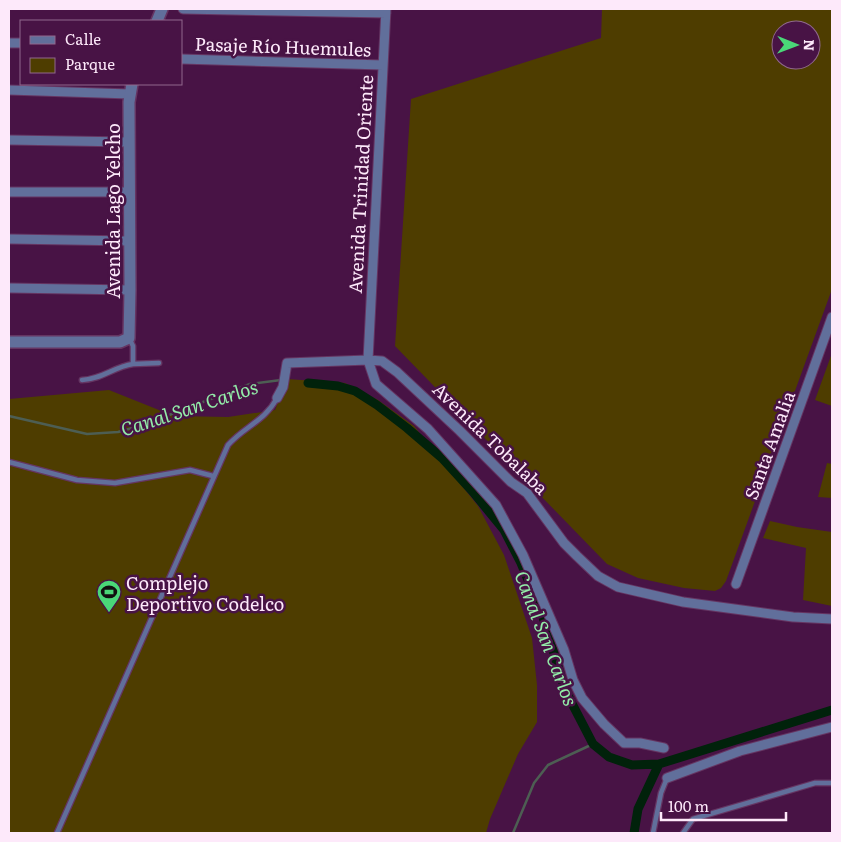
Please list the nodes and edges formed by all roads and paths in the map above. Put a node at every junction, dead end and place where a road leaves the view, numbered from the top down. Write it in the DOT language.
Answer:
graph roads {
  1 [pos="183,9"];
  2 [pos="386,11"];
  3 [pos="182,59"];
  4 [pos="383,65"];
  5 [pos="131,89"];
  6 [pos="9,90"];
  7 [pos="9,140"];
  8 [pos="129,142"];
  9 [pos="9,192"];
  10 [pos="130,192"];
  11 [pos="9,239"];
  12 [pos="130,241"];
  13 [pos="9,288"];
  14 [pos="130,290"];
  15 [pos="832,316"];
  16 [pos="129,338"];
  17 [pos="9,342"];
  18 [pos="368,360"];
  19 [pos="158,363"];
  20 [pos="133,364"];
  21 [pos="82,380"];
  22 [pos="277,398"];
  23 [pos="9,462"];
  24 [pos="213,476"];
  25 [pos="736,584"];
  26 [pos="832,620"];
  27 [pos="832,727"];
  28 [pos="664,748"];
  29 [pos="667,778"];
  30 [pos="832,784"];
  31 [pos="57,833"];
  32 [pos="653,833"];
  33 [pos="683,833"];
  1 -- 2 [label="street"];
  2 -- 4 [label="street, Avenida Trinidad Oriente"];
  3 -- 4 [label="street, Pasaje Río Huemules"];
  4 -- 18 [label="street, Avenida Trinidad Oriente"];
  5 -- 6 [label="street"];
  5 -- 8 [label="street, Avenida Lago Yelcho"];
  7 -- 8 [label="street"];
  8 -- 10 [label="street, Avenida Lago Yelcho"];
  9 -- 10 [label="street"];
  10 -- 12 [label="street, Avenida Lago Yelcho"];
  11 -- 12 [label="street"];
  12 -- 14 [label="street, Avenida Lago Yelcho"];
  13 -- 14 [label="street"];
  14 -- 16 [label="street, Avenida Lago Yelcho"];
  15 -- 25 [label="street, Santa Amalia"];
  16 -- 17 [label="street"];
  16 -- 20 [label="lane"];
  18 -- 22 [label="street, Avenida Tobalaba"];
  18 -- 26 [label="street, Avenida Tobalaba"];
  18 -- 28 [label="street"];
  19 -- 20 [label="lane"];
  20 -- 21 [label="lane"];
  22 -- 24 [label="lane"];
  23 -- 24 [label="lane"];
  24 -- 31 [label="lane"];
  27 -- 29 [label="street"];
  29 -- 32 [label="lane"];
  30 -- 33 [label="lane"];
}
